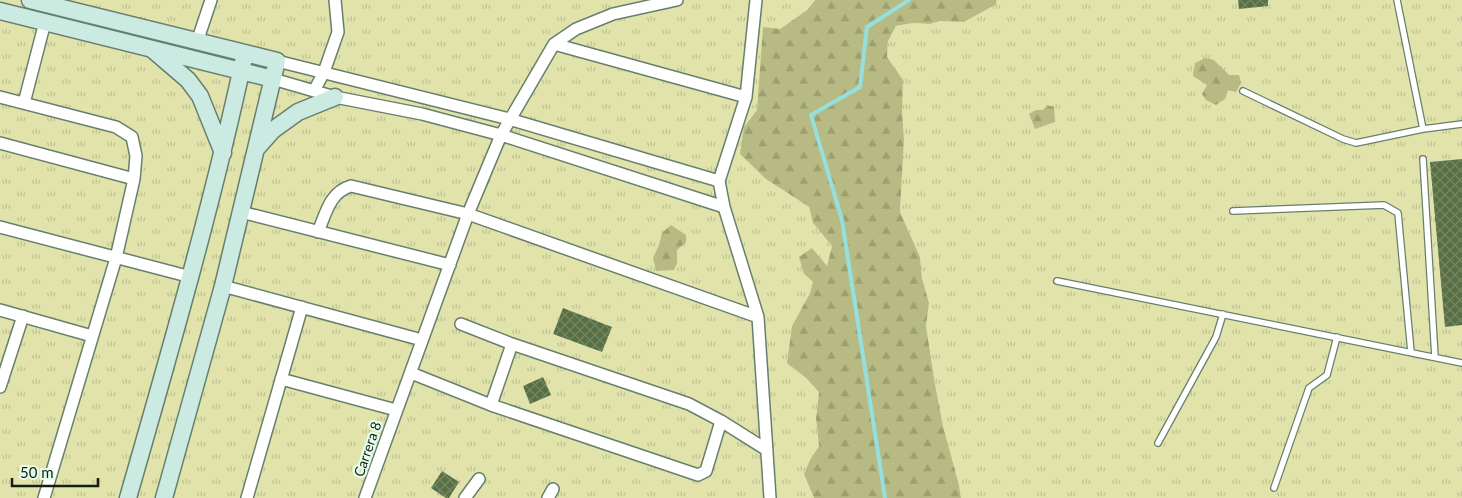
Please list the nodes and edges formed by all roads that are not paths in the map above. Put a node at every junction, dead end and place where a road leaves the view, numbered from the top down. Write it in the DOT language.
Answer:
graph roads {
  1 [pos="30,0"];
  2 [pos="211,0"];
  3 [pos="335,0"];
  4 [pos="677,0"];
  5 [pos="756,0"];
  6 [pos="1397,0"];
  7 [pos="0,11"];
  8 [pos="45,22"];
  9 [pos="197,42"];
  10 [pos="554,44"];
  11 [pos="149,47"];
  12 [pos="245,53"];
  13 [pos="277,61"];
  14 [pos="242,71"];
  15 [pos="324,72"];
  16 [pos="273,79"];
  17 [pos="314,91"];
  18 [pos="1243,91"];
  19 [pos="0,97"];
  20 [pos="335,97"];
  21 [pos="746,97"];
  22 [pos="24,103"];
  23 [pos="509,119"];
  24 [pos="1462,124"];
  25 [pos="1423,129"];
  26 [pos="501,135"];
  27 [pos="0,144"];
  28 [pos="257,148"];
  29 [pos="223,153"];
  30 [pos="1423,159"];
  31 [pos="134,179"];
  32 [pos="719,181"];
  33 [pos="724,206"];
  34 [pos="1233,211"];
  35 [pos="241,212"];
  36 [pos="468,214"];
  37 [pos="0,227"];
  38 [pos="318,232"];
  39 [pos="116,258"];
  40 [pos="450,265"];
  41 [pos="191,277"];
  42 [pos="1057,281"];
  43 [pos="223,286"];
  44 [pos="302,307"];
  45 [pos="0,310"];
  46 [pos="1224,314"];
  47 [pos="23,316"];
  48 [pos="758,317"];
  49 [pos="461,324"];
  50 [pos="92,336"];
  51 [pos="1337,337"];
  52 [pos="422,340"];
  53 [pos="512,344"];
  54 [pos="1411,352"];
  55 [pos="1435,357"];
  56 [pos="1462,362"];
  57 [pos="411,373"];
  58 [pos="281,379"];
  59 [pos="0,386"];
  60 [pos="491,405"];
  61 [pos="396,410"];
  62 [pos="721,421"];
  63 [pos="1158,443"];
  64 [pos="767,450"];
  65 [pos="478,479"];
  66 [pos="1274,488"];
  67 [pos="44,498"];
  68 [pos="128,498"];
  69 [pos="164,498"];
  70 [pos="247,498"];
  71 [pos="365,498"];
  72 [pos="465,498"];
  73 [pos="770,498"];
  1 -- 9 [label="main road"];
  2 -- 9 [label="street"];
  3 -- 15 [label="street"];
  4 -- 10 [label="street"];
  5 -- 21 [label="street"];
  6 -- 25 [label="lane"];
  7 -- 8 [label="main road"];
  8 -- 11 [label="main road"];
  8 -- 22 [label="street"];
  9 -- 12 [label="main road"];
  10 -- 21 [label="street"];
  10 -- 23 [label="street, Carrera 8"];
  11 -- 14 [label="main road"];
  11 -- 29 [label="main road"];
  12 -- 13 [label="main road"];
  12 -- 14 [label="main road"];
  13 -- 15 [label="street"];
  13 -- 16 [label="main road"];
  14 -- 16 [label="main road"];
  14 -- 29 [label="main road"];
  15 -- 17 [label="street"];
  15 -- 23 [label="street"];
  16 -- 17 [label="street"];
  16 -- 28 [label="main road"];
  17 -- 20 [label="street"];
  18 -- 25 [label="lane"];
  19 -- 22 [label="street"];
  20 -- 26 [label="street"];
  20 -- 28 [label="main road"];
  21 -- 32 [label="street"];
  22 -- 31 [label="street"];
  23 -- 26 [label="street, Carrera 8"];
  23 -- 32 [label="street"];
  24 -- 25 [label="lane"];
  26 -- 33 [label="street"];
  26 -- 36 [label="street, Carrera 8"];
  27 -- 31 [label="street"];
  28 -- 35 [label="main road"];
  29 -- 41 [label="main road"];
  30 -- 55 [label="lane"];
  31 -- 39 [label="street"];
  32 -- 33 [label="street"];
  33 -- 48 [label="street"];
  34 -- 54 [label="lane"];
  35 -- 38 [label="street"];
  35 -- 43 [label="main road"];
  36 -- 38 [label="street"];
  36 -- 40 [label="street, Carrera 8"];
  36 -- 48 [label="street"];
  37 -- 39 [label="street"];
  38 -- 40 [label="street"];
  39 -- 41 [label="street"];
  39 -- 50 [label="street"];
  40 -- 52 [label="street, Carrera 8"];
  41 -- 68 [label="main road"];
  42 -- 46 [label="lane"];
  43 -- 44 [label="street"];
  43 -- 69 [label="main road"];
  44 -- 52 [label="street"];
  44 -- 58 [label="street"];
  45 -- 47 [label="street"];
  46 -- 51 [label="lane"];
  46 -- 63 [label="lane"];
  47 -- 50 [label="street"];
  47 -- 59 [label="street"];
  48 -- 64 [label="street"];
  49 -- 53 [label="street"];
  50 -- 67 [label="street"];
  51 -- 54 [label="lane"];
  51 -- 66 [label="lane"];
  52 -- 57 [label="street, Carrera 8"];
  53 -- 60 [label="street"];
  53 -- 62 [label="street"];
  54 -- 55 [label="lane"];
  55 -- 56 [label="lane"];
  57 -- 60 [label="street"];
  57 -- 61 [label="street, Carrera 8"];
  58 -- 61 [label="street"];
  58 -- 70 [label="street"];
  60 -- 62 [label="street"];
  61 -- 71 [label="street, Carrera 8"];
  62 -- 64 [label="street"];
  64 -- 73 [label="street"];
  65 -- 72 [label="street"];
}
